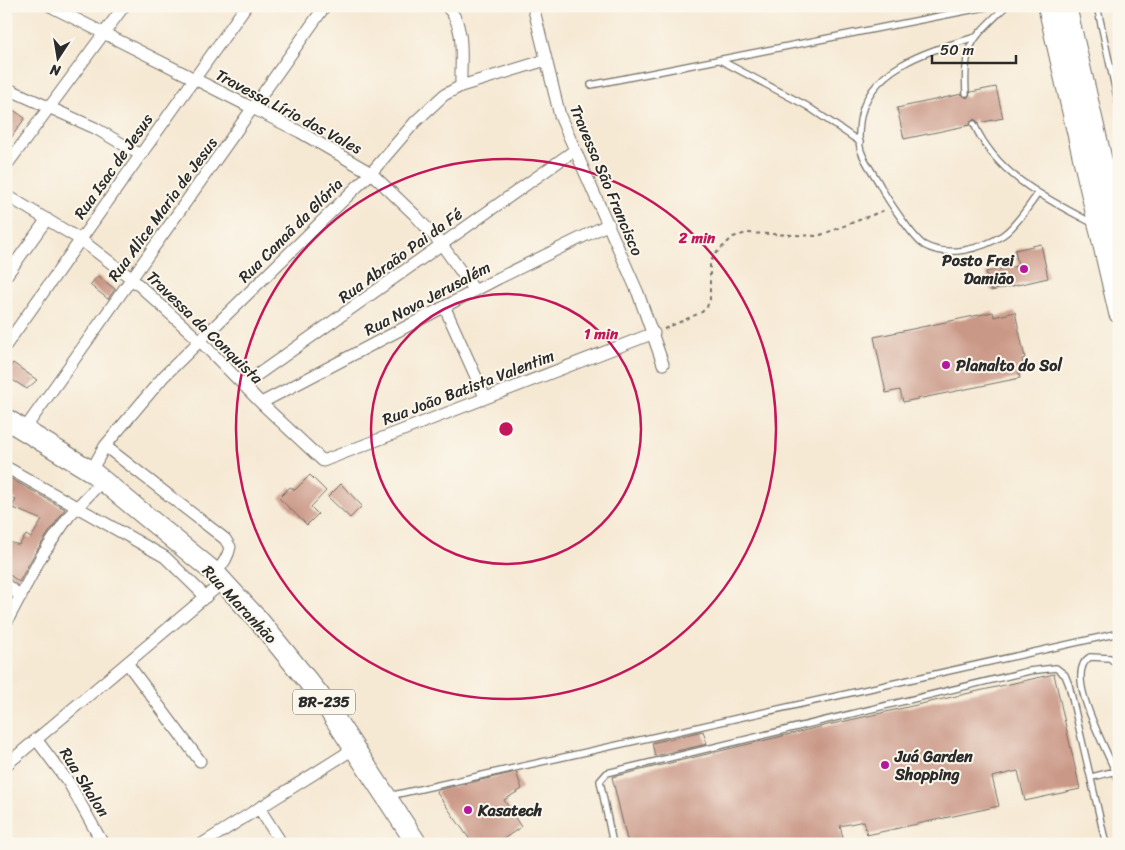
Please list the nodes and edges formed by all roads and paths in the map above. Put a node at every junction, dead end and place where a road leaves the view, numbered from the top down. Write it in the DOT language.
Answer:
graph roads {
  1 [pos="50,6"];
  2 [pos="124,6"];
  3 [pos="246,6"];
  4 [pos="325,6"];
  5 [pos="446,6"];
  6 [pos="533,6"];
  7 [pos="991,6"];
  8 [pos="1006,6"];
  9 [pos="1048,6"];
  10 [pos="1066,6"];
  11 [pos="1096,6"];
  12 [pos="104,32"];
  13 [pos="976,37"];
  14 [pos="546,60"];
  15 [pos="720,60"];
  16 [pos="194,80"];
  17 [pos="591,85"];
  18 [pos="461,86"];
  19 [pos="6,88"];
  20 [pos="966,93"];
  21 [pos="1119,106"];
  22 [pos="51,108"];
  23 [pos="253,109"];
  24 [pos="974,124"];
  25 [pos="860,142"];
  26 [pos="575,150"];
  27 [pos="141,154"];
  28 [pos="6,166"];
  29 [pos="371,173"];
  30 [pos="1037,194"];
  31 [pos="6,195"];
  32 [pos="894,207"];
  33 [pos="48,219"];
  34 [pos="609,224"];
  35 [pos="1099,227"];
  36 [pos="1119,234"];
  37 [pos="81,240"];
  38 [pos="442,245"];
  39 [pos="6,276"];
  40 [pos="131,278"];
  41 [pos="475,291"];
  42 [pos="445,308"];
  43 [pos="1119,313"];
  44 [pos="654,333"];
  45 [pos="199,340"];
  46 [pos="6,345"];
  47 [pos="663,364"];
  48 [pos="243,385"];
  49 [pos="485,397"];
  50 [pos="261,403"];
  51 [pos="6,420"];
  52 [pos="24,430"];
  53 [pos="105,446"];
  54 [pos="323,461"];
  55 [pos="6,467"];
  56 [pos="96,476"];
  57 [pos="78,507"];
  58 [pos="219,578"];
  59 [pos="6,585"];
  60 [pos="21,596"];
  61 [pos="206,597"];
  62 [pos="6,623"];
  63 [pos="1119,633"];
  64 [pos="127,663"];
  65 [pos="1119,667"];
  66 [pos="36,739"];
  67 [pos="355,748"];
  68 [pos="200,761"];
  69 [pos="6,765"];
  70 [pos="1116,771"];
  71 [pos="1092,777"];
  72 [pos="1119,782"];
  73 [pos="387,797"];
  74 [pos="259,808"];
  75 [pos="103,844"];
  76 [pos="202,844"];
  77 [pos="282,844"];
  78 [pos="417,844"];
  79 [pos="613,844"];
  80 [pos="1106,844"];
  1 -- 12 [label="street, Travessa Lírio dos Vales"];
  2 -- 12 [label="street"];
  3 -- 16 [label="street, Rua Isac de Jesus"];
  4 -- 23 [label="street, Rua Alice Maria de Jesus"];
  5 -- 18 [label="street"];
  6 -- 14 [label="street, Travessa São Francisco"];
  7 -- 15 [label="lane"];
  8 -- 13 [label="lane"];
  9 -- 35 [label="highway"];
  10 -- 36 [label="highway"];
  11 -- 21 [label="lane"];
  12 -- 16 [label="street, Travessa Lírio dos Vales"];
  12 -- 22 [label="street"];
  13 -- 20 [label="lane"];
  13 -- 25 [label="lane"];
  14 -- 18 [label="street, Rua Canaã da Glória"];
  14 -- 26 [label="street, Travessa São Francisco"];
  15 -- 17 [label="lane"];
  15 -- 25 [label="lane"];
  16 -- 23 [label="street, Travessa Lírio dos Vales"];
  16 -- 27 [label="street, Rua Isac de Jesus"];
  18 -- 29 [label="street, Rua Canaã da Glória"];
  19 -- 22 [label="street"];
  22 -- 27 [label="street"];
  22 -- 28 [label="street"];
  23 -- 29 [label="street, Travessa Lírio dos Vales"];
  23 -- 40 [label="street, Rua Alice Maria de Jesus"];
  24 -- 30 [label="lane"];
  25 -- 32 [label="lane"];
  26 -- 34 [label="street, Travessa São Francisco"];
  26 -- 38 [label="street, Rua Abraão Pai da Fé"];
  27 -- 37 [label="street, Rua Isac de Jesus"];
  29 -- 38 [label="street, Travessa Lírio dos Vales"];
  29 -- 45 [label="street, Rua Canaã da Glória"];
  30 -- 32 [label="lane"];
  30 -- 35 [label="lane"];
  31 -- 33 [label="street, Travessa da Conquista"];
  32 -- 44 [label="path"];
  33 -- 37 [label="street, Travessa da Conquista"];
  33 -- 39 [label="street"];
  34 -- 41 [label="street, Rua Nova Jerusalém"];
  34 -- 44 [label="street, Travessa São Francisco"];
  35 -- 43 [label="highway"];
  37 -- 40 [label="street, Travessa da Conquista"];
  37 -- 46 [label="street, Rua Isac de Jesus"];
  38 -- 41 [label="street, Travessa Lírio dos Vales"];
  38 -- 48 [label="street, Rua Abraão Pai da Fé"];
  40 -- 45 [label="street, Travessa da Conquista"];
  40 -- 52 [label="street, Rua Alice Maria de Jesus"];
  41 -- 42 [label="street, Rua Nova Jerusalém"];
  42 -- 49 [label="street"];
  42 -- 50 [label="street, Rua Nova Jerusalém"];
  44 -- 47 [label="street, Travessa São Francisco"];
  44 -- 49 [label="street, Rua João Batista Valentim"];
  45 -- 48 [label="street, Travessa da Conquista"];
  45 -- 53 [label="street, Rua Canaã da Glória"];
  48 -- 50 [label="street, Travessa da Conquista"];
  49 -- 54 [label="street, Rua João Batista Valentim"];
  50 -- 54 [label="street, Travessa da Conquista"];
  51 -- 52 [label="highway, Rua Maranhão / BR-235"];
  52 -- 56 [label="highway, Rua Maranhão / BR-235"];
  53 -- 56 [label="street, Rua Canaã da Glória"];
  53 -- 58 [label="street"];
  55 -- 57 [label="street"];
  56 -- 57 [label="street, Rua Canaã da Glória"];
  56 -- 58 [label="highway, Rua Maranhão / BR-235"];
  57 -- 60 [label="street, Rua Canaã da Glória"];
  57 -- 61 [label="street"];
  58 -- 61 [label="street"];
  58 -- 67 [label="highway, Rua Maranhão / BR-235"];
  59 -- 60 [label="street"];
  60 -- 62 [label="street, Rua Canaã da Glória"];
  61 -- 64 [label="street"];
  63 -- 73 [label="lane"];
  64 -- 66 [label="street"];
  64 -- 68 [label="street"];
  65 -- 70 [label="lane"];
  66 -- 69 [label="street"];
  66 -- 75 [label="street, Rua Shalon"];
  67 -- 73 [label="highway, Rua Maranhão / BR-235"];
  67 -- 74 [label="street"];
  70 -- 71 [label="lane"];
  70 -- 72 [label="lane"];
  71 -- 79 [label="lane"];
  71 -- 80 [label="lane"];
  73 -- 78 [label="highway, Rua Maranhão / BR-235"];
  74 -- 76 [label="street"];
  74 -- 77 [label="street"];
}
